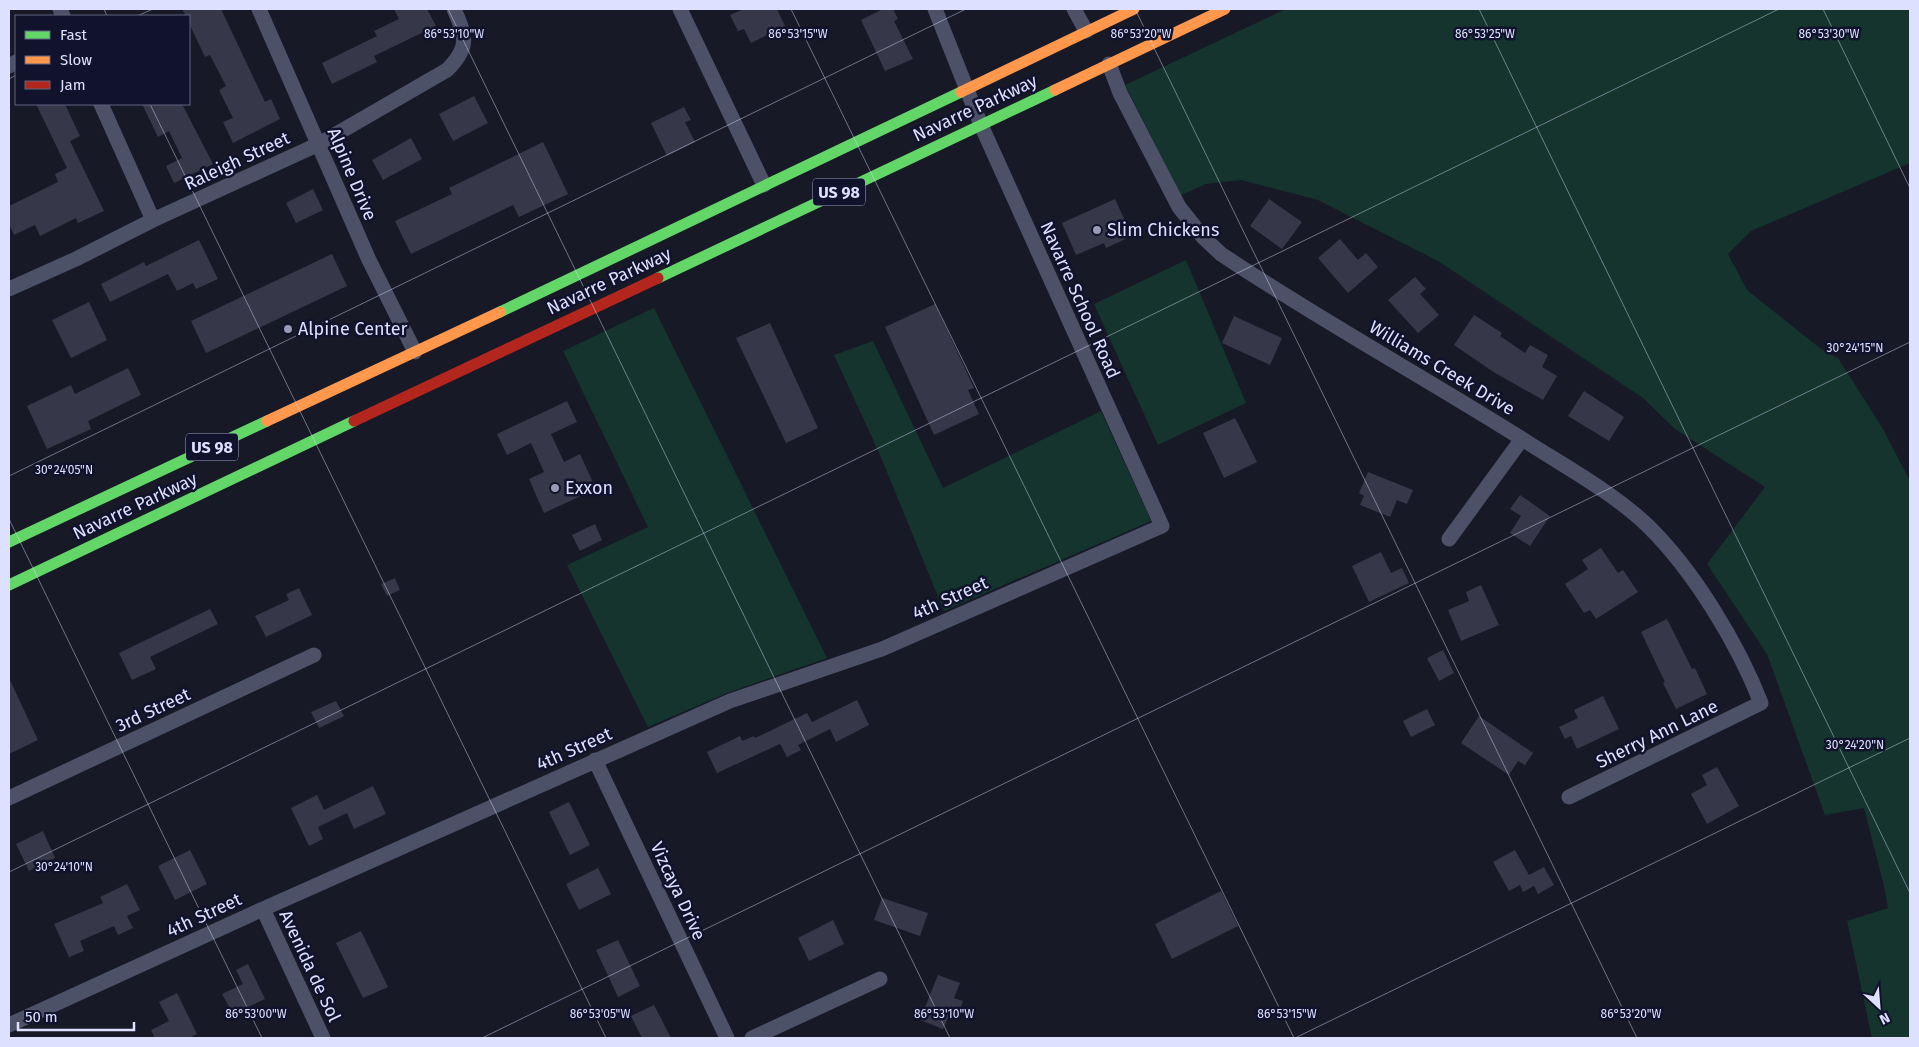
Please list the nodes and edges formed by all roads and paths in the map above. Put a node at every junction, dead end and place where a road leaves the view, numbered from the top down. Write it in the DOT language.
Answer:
graph roads {
  1 [pos="259,9"];
  2 [pos="454,9"];
  3 [pos="680,9"];
  4 [pos="935,9"];
  5 [pos="1074,9"];
  6 [pos="1134,9"];
  7 [pos="1225,9"];
  8 [pos="1086,31"];
  9 [pos="1109,64"];
  10 [pos="966,88"];
  11 [pos="101,105"];
  12 [pos="981,124"];
  13 [pos="319,144"];
  14 [pos="764,185"];
  15 [pos="153,220"];
  16 [pos="655,237"];
  17 [pos="9,289"];
  18 [pos="567,293"];
  19 [pos="415,352"];
  20 [pos="451,360"];
  21 [pos="414,369"];
  22 [pos="452,375"];
  23 [pos="400,386"];
  24 [pos="1522,439"];
  25 [pos="210,490"];
  26 [pos="1162,526"];
  27 [pos="1449,539"];
  28 [pos="9,542"];
  29 [pos="9,585"];
  30 [pos="314,655"];
  31 [pos="1761,703"];
  32 [pos="596,760"];
  33 [pos="1569,797"];
  34 [pos="9,798"];
  35 [pos="263,909"];
  36 [pos="880,979"];
  37 [pos="9,1025"];
  38 [pos="323,1038"];
  39 [pos="727,1038"];
  40 [pos="752,1038"];
  1 -- 13 [label="street, Alpine Drive"];
  2 -- 13 [label="street, Raleigh Street"];
  3 -- 14 [label="street"];
  4 -- 10 [label="street, Navarre School Road"];
  5 -- 8 [label="street"];
  6 -- 8 [label="highway, Navarre Parkway / US 98"];
  7 -- 9 [label="highway, Navarre Parkway / US 98"];
  8 -- 10 [label="highway, Navarre Parkway / US 98"];
  9 -- 12 [label="highway, Navarre Parkway / US 98"];
  9 -- 24 [label="street, Williams Creek Drive"];
  10 -- 12 [label="street, Navarre School Road"];
  10 -- 14 [label="highway, Navarre Parkway / US 98"];
  11 -- 15 [label="street"];
  12 -- 22 [label="highway, Navarre Parkway / US 98"];
  12 -- 26 [label="street, Navarre School Road"];
  13 -- 15 [label="street, Raleigh Street"];
  13 -- 19 [label="street, Alpine Drive"];
  14 -- 16 [label="highway, Navarre Parkway / US 98"];
  15 -- 17 [label="street, Raleigh Street"];
  16 -- 18 [label="highway"];
  16 -- 19 [label="highway, Navarre Parkway / US 98"];
  19 -- 21 [label="highway"];
  19 -- 28 [label="highway, Navarre Parkway / US 98"];
  20 -- 22 [label="highway"];
  22 -- 25 [label="highway, Navarre Parkway / US 98"];
  23 -- 25 [label="highway"];
  24 -- 27 [label="street"];
  24 -- 31 [label="street, Williams Creek Drive"];
  25 -- 29 [label="highway, Navarre Parkway / US 98"];
  26 -- 32 [label="street, 4th Street"];
  30 -- 34 [label="street, 3rd Street"];
  31 -- 33 [label="street, Sherry Ann Lane"];
  32 -- 35 [label="street, 4th Street"];
  32 -- 39 [label="street, Vizcaya Drive"];
  35 -- 37 [label="street, 4th Street"];
  35 -- 38 [label="street, Avenida de Sol"];
  36 -- 40 [label="street"];
}
